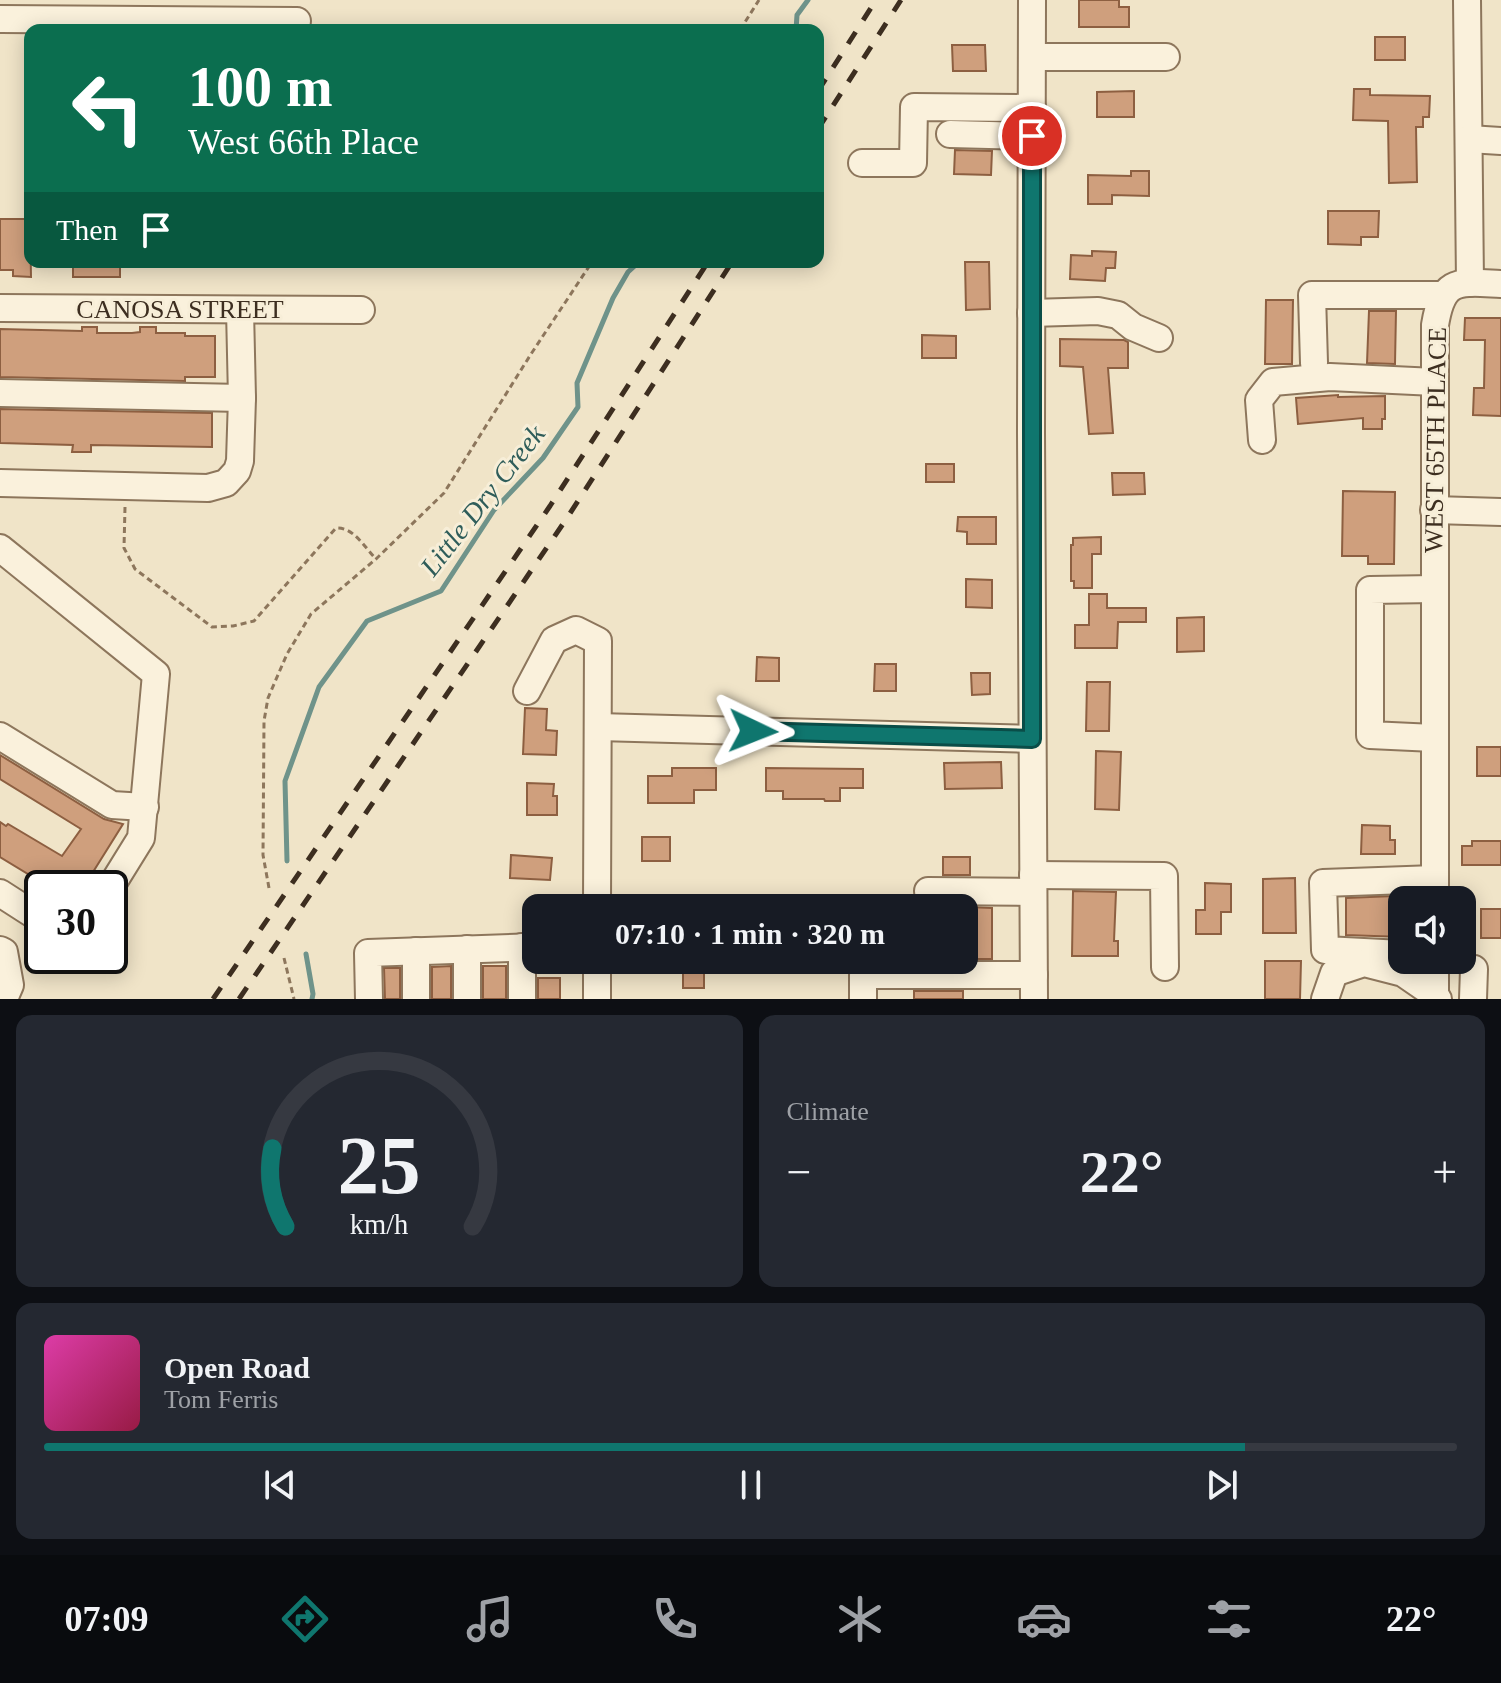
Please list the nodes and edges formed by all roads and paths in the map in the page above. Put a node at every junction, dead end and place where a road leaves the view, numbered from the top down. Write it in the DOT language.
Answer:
graph roads {
  1 [pos="759,0"];
  2 [pos="1032,0"];
  3 [pos="1467,0"];
  4 [pos="297,17"];
  5 [pos="0,19"];
  6 [pos="126,24"];
  7 [pos="204,24"];
  8 [pos="744,24"];
  9 [pos="1032,57"];
  10 [pos="1166,57"];
  11 [pos="1032,108"];
  12 [pos="950,134"];
  13 [pos="1032,136"];
  14 [pos="1469,139"];
  15 [pos="1501,141"];
  16 [pos="862,163"];
  17 [pos="588,268"];
  18 [pos="1470,283"];
  19 [pos="1501,284"];
  20 [pos="1443,295"];
  21 [pos="0,308"];
  22 [pos="240,310"];
  23 [pos="361,310"];
  24 [pos="1031,313"];
  25 [pos="1159,338"];
  26 [pos="1314,363"];
  27 [pos="1435,382"];
  28 [pos="0,393"];
  29 [pos="242,398"];
  30 [pos="1262,440"];
  31 [pos="0,483"];
  32 [pos="125,487"];
  33 [pos="1434,510"];
  34 [pos="1501,512"];
  35 [pos="0,548"];
  36 [pos="376,559"];
  37 [pos="1434,589"];
  38 [pos="527,691"];
  39 [pos="598,727"];
  40 [pos="0,736"];
  41 [pos="1434,738"];
  42 [pos="1032,739"];
  43 [pos="145,807"];
  44 [pos="121,870"];
  45 [pos="1033,883"];
  46 [pos="1435,886"];
  47 [pos="1388,887"];
  48 [pos="269,888"];
  49 [pos="928,891"];
  50 [pos="0,893"];
  51 [pos="597,894"];
  52 [pos="24,908"];
  53 [pos="522,947"];
  54 [pos="467,949"];
  55 [pos="0,950"];
  56 [pos="416,951"];
  57 [pos="1388,953"];
  58 [pos="284,958"];
  59 [pos="1165,967"];
  60 [pos="525,974"];
  61 [pos="597,974"];
  62 [pos="1435,974"];
  63 [pos="1474,974"];
  64 [pos="1034,987"];
  65 [pos="1436,998"];
  66 [pos="4,999"];
  67 [pos="294,999"];
  68 [pos="369,999"];
  69 [pos="416,999"];
  70 [pos="467,999"];
  71 [pos="522,999"];
  72 [pos="597,999"];
  73 [pos="863,999"];
  74 [pos="1325,999"];
  75 [pos="1473,999"];
  1 -- 8 [label="path"];
  2 -- 9 [label="street"];
  3 -- 14 [label="street"];
  4 -- 7 [label="street"];
  5 -- 6 [label="street"];
  9 -- 10 [label="street"];
  9 -- 11 [label="street"];
  11 -- 13 [label="street"];
  11 -- 16 [label="street"];
  12 -- 13 [label="street"];
  13 -- 24 [label="street"];
  14 -- 15 [label="street"];
  14 -- 18 [label="street"];
  17 -- 36 [label="path"];
  18 -- 19 [label="street"];
  18 -- 20 [label="street, WEST 65TH PLACE"];
  20 -- 26 [label="street"];
  20 -- 27 [label="street, WEST 65TH PLACE"];
  21 -- 22 [label="street, CANOSA STREET"];
  22 -- 23 [label="street, CANOSA STREET"];
  22 -- 29 [label="street"];
  24 -- 25 [label="street"];
  24 -- 42 [label="street"];
  27 -- 30 [label="street"];
  27 -- 33 [label="street, WEST 65TH PLACE"];
  28 -- 29 [label="street"];
  29 -- 32 [label="street"];
  31 -- 32 [label="street"];
  32 -- 36 [label="path"];
  33 -- 34 [label="street"];
  33 -- 37 [label="street, WEST 65TH PLACE"];
  35 -- 43 [label="street"];
  36 -- 48 [label="path"];
  37 -- 41 [label="street, WEST 65TH PLACE"];
  37 -- 41 [label="street"];
  38 -- 39 [label="street"];
  39 -- 42 [label="street"];
  39 -- 51 [label="street"];
  40 -- 43 [label="street"];
  41 -- 46 [label="street, WEST 65TH PLACE"];
  42 -- 45 [label="street"];
  43 -- 44 [label="street"];
  45 -- 49 [label="street"];
  45 -- 59 [label="street"];
  45 -- 64 [label="street"];
  47 -- 57 [label="street"];
  50 -- 52 [label="street"];
  53 -- 54 [label="street"];
  54 -- 56 [label="street"];
  54 -- 70 [label="street"];
  55 -- 66 [label="street"];
  56 -- 68 [label="street"];
  56 -- 69 [label="street"];
  58 -- 67 [label="path"];
  60 -- 71 [label="street"];
  61 -- 72 [label="street"];
  62 -- 65 [label="street"];
  63 -- 75 [label="street"];
  64 -- 73 [label="street"];
  65 -- 74 [label="street"];
}
